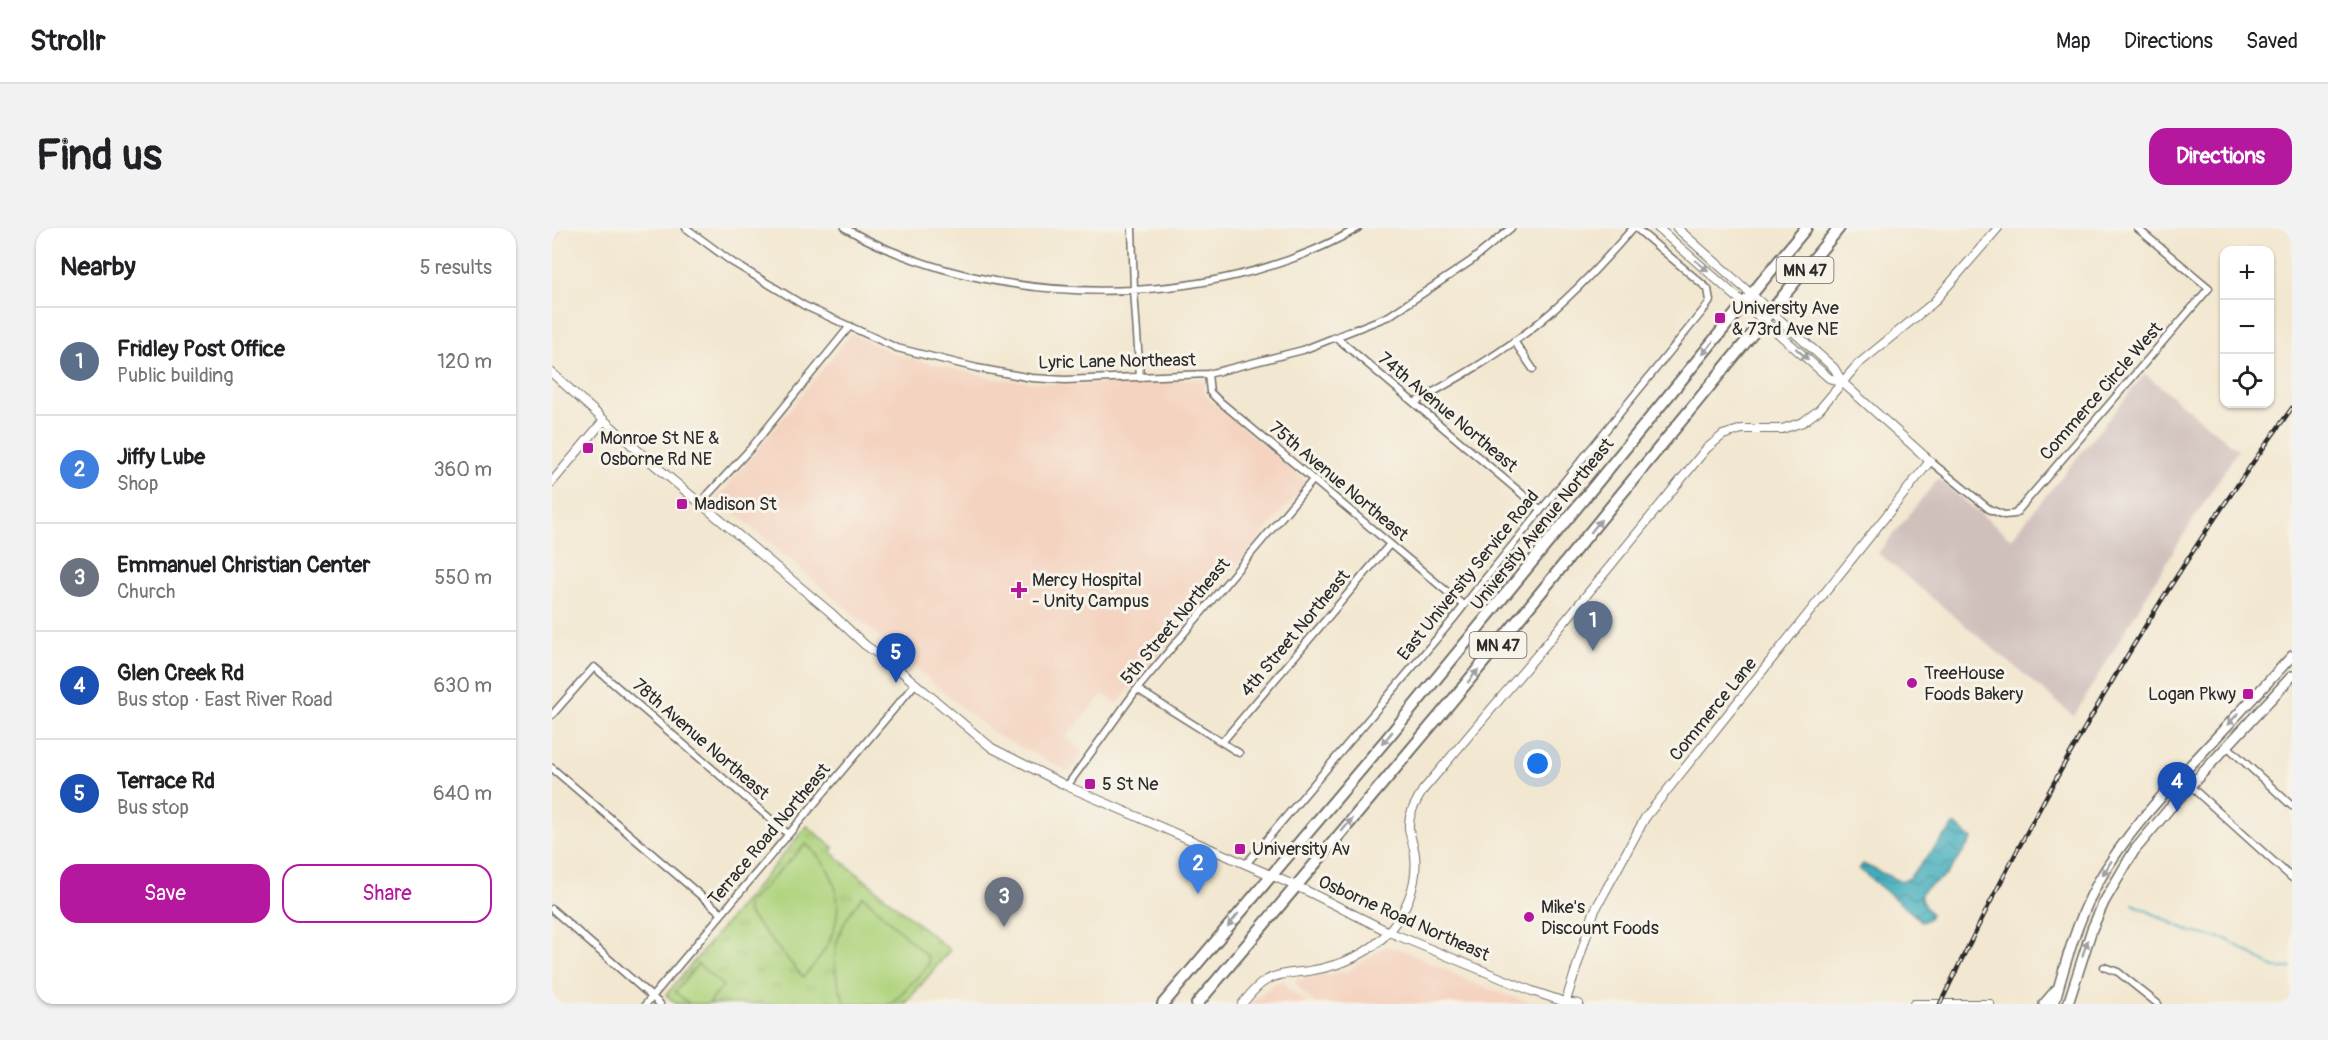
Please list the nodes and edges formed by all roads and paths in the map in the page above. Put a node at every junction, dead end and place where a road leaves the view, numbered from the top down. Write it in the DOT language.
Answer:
graph roads {
  1 [pos="556,228"];
  2 [pos="686,228"];
  3 [pos="845,228"];
  4 [pos="1132,228"];
  5 [pos="1358,228"];
  6 [pos="1510,228"];
  7 [pos="1635,228"];
  8 [pos="1658,228"];
  9 [pos="1677,228"];
  10 [pos="1806,228"];
  11 [pos="1839,228"];
  12 [pos="1998,228"];
  13 [pos="2137,228"];
  14 [pos="552,233"];
  15 [pos="1134,290"];
  16 [pos="1749,299"];
  17 [pos="1766,315"];
  18 [pos="850,326"];
  19 [pos="1337,338"];
  20 [pos="1514,341"];
  21 [pos="1533,369"];
  22 [pos="552,374"];
  23 [pos="1208,374"];
  24 [pos="1140,378"];
  25 [pos="1844,384"];
  26 [pos="1414,404"];
  27 [pos="604,420"];
  28 [pos="1930,461"];
  29 [pos="1313,480"];
  30 [pos="552,482"];
  31 [pos="701,502"];
  32 [pos="1541,510"];
  33 [pos="1390,544"];
  34 [pos="1463,605"];
  35 [pos="2290,661"];
  36 [pos="2292,676"];
  37 [pos="915,684"];
  38 [pos="1137,689"];
  39 [pos="552,715"];
  40 [pos="1223,741"];
  41 [pos="2228,746"];
  42 [pos="1239,753"];
  43 [pos="552,768"];
  44 [pos="1067,786"];
  45 [pos="2190,786"];
  46 [pos="2292,807"];
  47 [pos="788,834"];
  48 [pos="1246,864"];
  49 [pos="2283,872"];
  50 [pos="1271,875"];
  51 [pos="2292,878"];
  52 [pos="1296,886"];
  53 [pos="552,909"];
  54 [pos="721,913"];
  55 [pos="1389,932"];
  56 [pos="2104,967"];
  57 [pos="2059,985"];
  58 [pos="652,997"];
  59 [pos="1565,1003"];
  60 [pos="646,1004"];
  61 [pos="660,1004"];
  62 [pos="1163,1004"];
  63 [pos="1197,1004"];
  64 [pos="1242,1004"];
  65 [pos="1579,1004"];
  66 [pos="1914,1004"];
  67 [pos="1990,1004"];
  68 [pos="2044,1004"];
  69 [pos="2054,1004"];
  70 [pos="2068,1004"];
  71 [pos="2158,1004"];
  1 -- 14 [label="street"];
  2 -- 18 [label="street, Lyric Lane Northeast"];
  3 -- 15 [label="street"];
  4 -- 15 [label="street"];
  5 -- 15 [label="street"];
  6 -- 19 [label="street, Lyric Lane Northeast"];
  7 -- 20 [label="street"];
  7 -- 32 [label="street, East University Service Road"];
  8 -- 16 [label="street, one-way"];
  9 -- 16 [label="street"];
  10 -- 16 [label="main road, University Avenue Northeast / MN 47"];
  11 -- 17 [label="main road, MN 47"];
  12 -- 25 [label="street"];
  13 -- 28 [label="street, Commerce Circle West"];
  15 -- 24 [label="street"];
  16 -- 17 [label="street"];
  16 -- 50 [label="main road, University Avenue Northeast / MN 47, one-way"];
  17 -- 25 [label="street"];
  52 -- 17 [label="main road, MN 47, one-way"];
  18 -- 24 [label="street, Lyric Lane Northeast"];
  18 -- 31 [label="street"];
  19 -- 23 [label="street, Lyric Lane Northeast"];
  19 -- 26 [label="street, 74th Avenue Northeast"];
  20 -- 21 [label="street"];
  20 -- 26 [label="street"];
  22 -- 27 [label="street, Osborne Road Northeast"];
  23 -- 24 [label="street, Lyric Lane Northeast"];
  23 -- 29 [label="street, 75th Avenue Northeast"];
  25 -- 28 [label="street"];
  25 -- 55 [label="street"];
  26 -- 32 [label="street, 74th Avenue Northeast"];
  27 -- 30 [label="street"];
  27 -- 31 [label="street, Osborne Road Northeast"];
  28 -- 59 [label="street, Commerce Lane"];
  29 -- 33 [label="street, 75th Avenue Northeast"];
  29 -- 38 [label="street, 5th Street Northeast"];
  31 -- 37 [label="street, Osborne Road Northeast"];
  32 -- 34 [label="street, East University Service Road"];
  33 -- 34 [label="street, 75th Avenue Northeast"];
  33 -- 40 [label="street, 4th Street Northeast"];
  34 -- 48 [label="street, East University Service Road"];
  35 -- 57 [label="main road, one-way"];
  36 -- 41 [label="main road"];
  37 -- 44 [label="street, Osborne Road Northeast"];
  37 -- 47 [label="street, Terrace Road Northeast"];
  38 -- 40 [label="street"];
  38 -- 44 [label="street, 5th Street Northeast"];
  39 -- 47 [label="street, 78th Avenue Northeast"];
  40 -- 42 [label="street"];
  41 -- 45 [label="main road"];
  41 -- 46 [label="street"];
  43 -- 54 [label="street"];
  44 -- 48 [label="street, Osborne Road Northeast"];
  45 -- 49 [label="street"];
  45 -- 51 [label="street"];
  70 -- 45 [label="main road, one-way"];
  47 -- 54 [label="street, Terrace Road Northeast"];
  48 -- 50 [label="street, Osborne Road Northeast"];
  50 -- 52 [label="street, Osborne Road Northeast"];
  50 -- 62 [label="main road, University Avenue Northeast / MN 47, one-way"];
  52 -- 55 [label="street, Osborne Road Northeast"];
  52 -- 63 [label="main road, MN 47"];
  53 -- 58 [label="street"];
  54 -- 58 [label="street, Terrace Road Northeast"];
  55 -- 59 [label="street, Osborne Road Northeast"];
  55 -- 64 [label="street"];
  56 -- 71 [label="street"];
  57 -- 68 [label="main road"];
  57 -- 69 [label="main road"];
  58 -- 60 [label="street, Terrace Road Northeast"];
  58 -- 61 [label="street"];
  59 -- 65 [label="street, Osborne Road Northeast"];
  66 -- 67 [label="street"];
}
